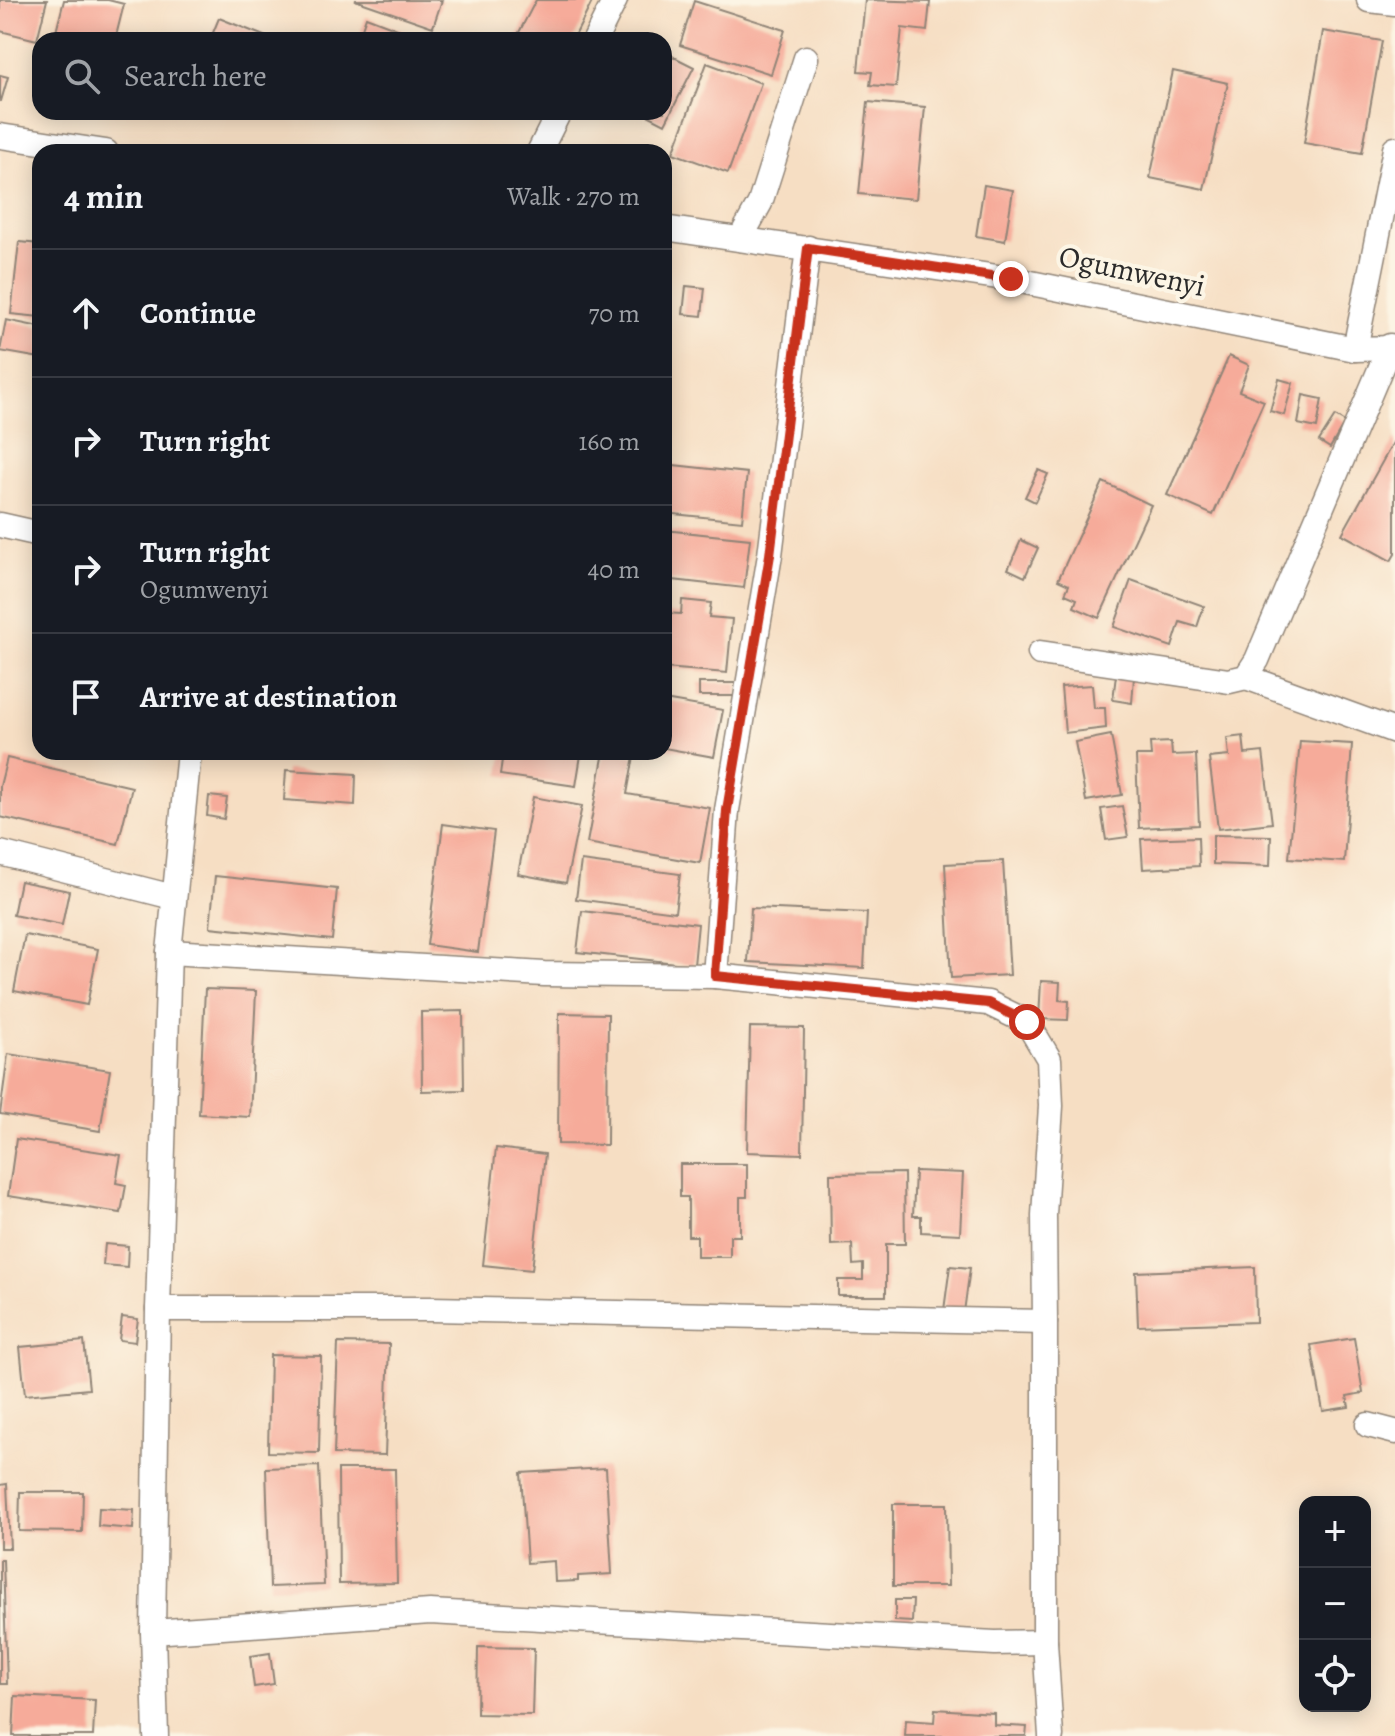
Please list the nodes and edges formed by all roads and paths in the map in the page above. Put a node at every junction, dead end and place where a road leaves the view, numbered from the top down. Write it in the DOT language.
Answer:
graph roads {
  1 [pos="615,0"];
  2 [pos="1369,0"];
  3 [pos="1395,3"];
  4 [pos="599,32"];
  5 [pos="806,58"];
  6 [pos="555,120"];
  7 [pos="0,136"];
  8 [pos="53,144"];
  9 [pos="543,144"];
  10 [pos="1395,149"];
  11 [pos="672,229"];
  12 [pos="740,239"];
  13 [pos="808,248"];
  14 [pos="1393,347"];
  15 [pos="1355,349"];
  16 [pos="0,525"];
  17 [pos="32,532"];
  18 [pos="1040,653"];
  19 [pos="1246,677"];
  20 [pos="1395,731"];
  21 [pos="188,760"];
  22 [pos="0,853"];
  23 [pos="173,897"];
  24 [pos="169,952"];
  25 [pos="715,976"];
  26 [pos="158,1309"];
  27 [pos="1045,1322"];
  28 [pos="1368,1425"];
  29 [pos="1395,1432"];
  30 [pos="153,1632"];
  31 [pos="1045,1642"];
  32 [pos="156,1736"];
  33 [pos="1051,1736"];
  1 -- 4 [label="street"];
  2 -- 3 [label="street"];
  5 -- 12 [label="street"];
  6 -- 9 [label="street"];
  7 -- 8 [label="street"];
  10 -- 15 [label="street"];
  11 -- 12 [label="street, Ogumwenyi"];
  12 -- 13 [label="street, Ogumwenyi"];
  13 -- 15 [label="street, Ogumwenyi"];
  13 -- 25 [label="street"];
  14 -- 15 [label="street, Ogumwenyi"];
  14 -- 19 [label="street"];
  16 -- 17 [label="street"];
  18 -- 19 [label="street"];
  19 -- 20 [label="street"];
  21 -- 23 [label="street"];
  22 -- 23 [label="street"];
  23 -- 24 [label="street"];
  24 -- 25 [label="street"];
  24 -- 26 [label="street"];
  25 -- 27 [label="street"];
  26 -- 27 [label="street"];
  26 -- 30 [label="street"];
  27 -- 31 [label="street"];
  28 -- 29 [label="street"];
  30 -- 31 [label="street"];
  30 -- 32 [label="street"];
  31 -- 33 [label="street"];
}
